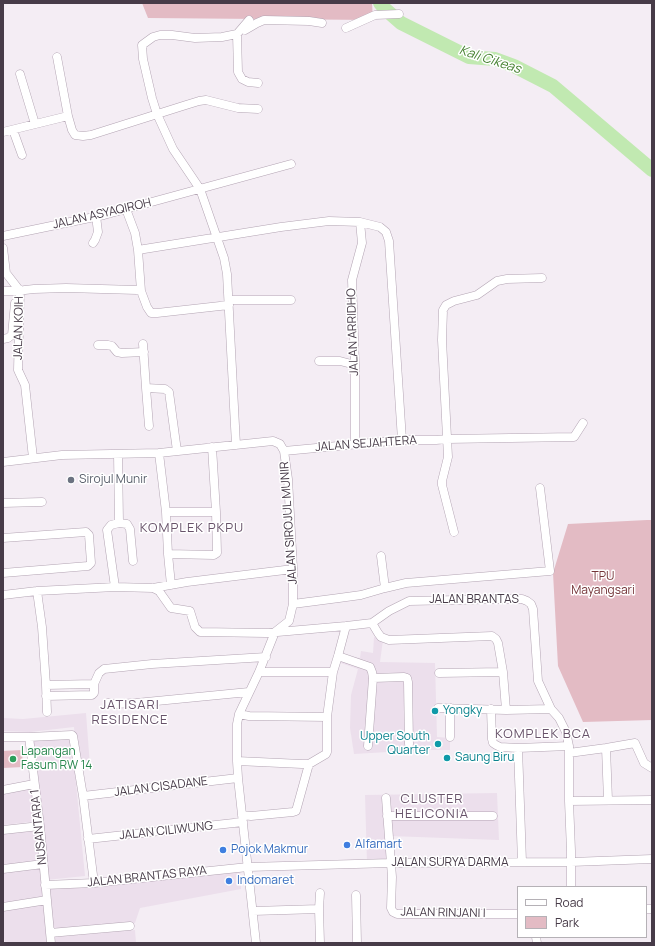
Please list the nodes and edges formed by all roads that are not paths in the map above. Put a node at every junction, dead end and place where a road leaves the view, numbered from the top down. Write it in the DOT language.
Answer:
graph roads {
  1 [pos="399,14"];
  2 [pos="249,20"];
  3 [pos="322,23"];
  4 [pos="346,28"];
  5 [pos="238,32"];
  6 [pos="57,57"];
  7 [pos="20,74"];
  8 [pos="258,83"];
  9 [pos="258,110"];
  10 [pos="157,114"];
  11 [pos="68,116"];
  12 [pos="35,124"];
  13 [pos="13,130"];
  14 [pos="3,132"];
  15 [pos="22,156"];
  16 [pos="291,164"];
  17 [pos="200,189"];
  18 [pos="126,209"];
  19 [pos="96,216"];
  20 [pos="360,222"];
  21 [pos="3,236"];
  22 [pos="217,237"];
  23 [pos="93,243"];
  24 [pos="3,248"];
  25 [pos="138,250"];
  26 [pos="542,278"];
  27 [pos="3,291"];
  28 [pos="16,291"];
  29 [pos="141,292"];
  30 [pos="291,300"];
  31 [pos="229,303"];
  32 [pos="3,339"];
  33 [pos="98,345"];
  34 [pos="319,361"];
  35 [pos="355,365"];
  36 [pos="146,388"];
  37 [pos="583,423"];
  38 [pos="149,426"];
  39 [pos="448,439"];
  40 [pos="402,440"];
  41 [pos="355,444"];
  42 [pos="236,445"];
  43 [pos="212,447"];
  44 [pos="177,451"];
  45 [pos="284,451"];
  46 [pos="159,453"];
  47 [pos="118,454"];
  48 [pos="33,458"];
  49 [pos="3,462"];
  50 [pos="540,488"];
  51 [pos="3,502"];
  52 [pos="42,502"];
  53 [pos="166,512"];
  54 [pos="216,512"];
  55 [pos="119,523"];
  56 [pos="454,532"];
  57 [pos="3,538"];
  58 [pos="168,554"];
  59 [pos="381,556"];
  60 [pos="133,561"];
  61 [pos="292,569"];
  62 [pos="3,573"];
  63 [pos="171,585"];
  64 [pos="115,587"];
  65 [pos="153,588"];
  66 [pos="385,588"];
  67 [pos="37,591"];
  68 [pos="3,594"];
  69 [pos="293,604"];
  70 [pos="372,623"];
  71 [pos="346,626"];
  72 [pos="275,632"];
  73 [pos="338,656"];
  74 [pos="266,657"];
  75 [pos="259,672"];
  76 [pos="333,672"];
  77 [pos="503,672"];
  78 [pos="439,673"];
  79 [pos="373,678"];
  80 [pos="94,684"];
  81 [pos="46,686"];
  82 [pos="249,692"];
  83 [pos="46,696"];
  84 [pos="108,703"];
  85 [pos="438,708"];
  86 [pos="450,708"];
  87 [pos="550,708"];
  88 [pos="491,709"];
  89 [pos="506,710"];
  90 [pos="47,712"];
  91 [pos="239,714"];
  92 [pos="327,716"];
  93 [pos="3,737"];
  94 [pos="29,737"];
  95 [pos="450,737"];
  96 [pos="409,744"];
  97 [pos="368,746"];
  98 [pos="518,748"];
  99 [pos="606,748"];
  100 [pos="569,749"];
  101 [pos="237,761"];
  102 [pos="309,764"];
  103 [pos="652,768"];
  104 [pos="238,778"];
  105 [pos="34,784"];
  106 [pos="3,790"];
  107 [pos="83,796"];
  108 [pos="386,798"];
  109 [pos="608,800"];
  110 [pos="652,800"];
  111 [pos="569,801"];
  112 [pos="387,816"];
  113 [pos="493,816"];
  114 [pos="243,819"];
  115 [pos="40,826"];
  116 [pos="3,830"];
  117 [pos="88,839"];
  118 [pos="652,859"];
  119 [pos="522,862"];
  120 [pos="572,862"];
  121 [pos="391,863"];
  122 [pos="43,864"];
  123 [pos="248,866"];
  124 [pos="3,869"];
  125 [pos="94,883"];
  126 [pos="45,885"];
  127 [pos="571,886"];
  128 [pos="320,893"];
  129 [pos="356,894"];
  130 [pos="47,900"];
  131 [pos="3,906"];
  132 [pos="319,909"];
  133 [pos="253,911"];
  134 [pos="517,914"];
  135 [pos="130,926"];
  136 [pos="50,933"];
  137 [pos="51,943"];
  138 [pos="256,943"];
  139 [pos="320,943"];
  140 [pos="357,943"];
  1 -- 4 [label="street"];
  2 -- 5 [label="street"];
  3 -- 5 [label="street"];
  5 -- 8 [label="street"];
  5 -- 10 [label="street"];
  6 -- 11 [label="street"];
  7 -- 12 [label="street"];
  9 -- 10 [label="street"];
  10 -- 11 [label="street"];
  10 -- 17 [label="street"];
  11 -- 12 [label="street"];
  12 -- 13 [label="street"];
  13 -- 14 [label="street"];
  13 -- 15 [label="street"];
  16 -- 17 [label="street, JALAN ASYAQIROH"];
  17 -- 18 [label="street, JALAN ASYAQIROH"];
  17 -- 22 [label="street"];
  18 -- 19 [label="street, JALAN ASYAQIROH"];
  18 -- 25 [label="street"];
  19 -- 21 [label="street, JALAN ASYAQIROH"];
  19 -- 23 [label="street"];
  20 -- 22 [label="street"];
  20 -- 35 [label="street, JALAN ARRIDHO"];
  20 -- 40 [label="street"];
  22 -- 25 [label="street"];
  22 -- 31 [label="street"];
  24 -- 28 [label="street, JALAN KOIH"];
  25 -- 29 [label="street"];
  26 -- 39 [label="street"];
  27 -- 28 [label="street"];
  28 -- 29 [label="street"];
  28 -- 32 [label="street"];
  28 -- 48 [label="street, JALAN KOIH"];
  29 -- 31 [label="street"];
  30 -- 31 [label="street"];
  31 -- 42 [label="street"];
  33 -- 36 [label="street"];
  34 -- 35 [label="street"];
  35 -- 41 [label="street, JALAN ARRIDHO"];
  36 -- 38 [label="street"];
  36 -- 44 [label="street"];
  37 -- 39 [label="street, JALAN SEJAHTERA"];
  39 -- 40 [label="street, JALAN SEJAHTERA"];
  39 -- 56 [label="street"];
  40 -- 41 [label="street, JALAN SEJAHTERA"];
  41 -- 45 [label="street, JALAN SEJAHTERA"];
  42 -- 43 [label="street, JALAN SIROJUL MUNIR"];
  42 -- 45 [label="street, JALAN SIROJUL MUNIR"];
  43 -- 44 [label="street, JALAN SIROJUL MUNIR"];
  43 -- 54 [label="street"];
  44 -- 46 [label="street, JALAN SIROJUL MUNIR"];
  45 -- 61 [label="street, JALAN SIROJUL MUNIR"];
  46 -- 47 [label="street, JALAN SIROJUL MUNIR"];
  46 -- 53 [label="street"];
  47 -- 48 [label="street, JALAN SIROJUL MUNIR"];
  47 -- 55 [label="street"];
  48 -- 49 [label="street, JALAN SIROJUL MUNIR"];
  50 -- 66 [label="street"];
  51 -- 52 [label="street"];
  53 -- 54 [label="street"];
  53 -- 58 [label="street"];
  54 -- 58 [label="street"];
  55 -- 60 [label="street"];
  55 -- 64 [label="street"];
  57 -- 62 [label="street"];
  58 -- 63 [label="street"];
  59 -- 66 [label="street"];
  61 -- 63 [label="street"];
  61 -- 69 [label="street, JALAN SIROJUL MUNIR"];
  63 -- 65 [label="street"];
  64 -- 65 [label="street"];
  64 -- 67 [label="street"];
  65 -- 72 [label="street, JALAN BRANTAS"];
  66 -- 69 [label="street"];
  67 -- 68 [label="street"];
  67 -- 81 [label="street"];
  69 -- 72 [label="street, JALAN SIROJUL MUNIR"];
  70 -- 71 [label="street, JALAN BRANTAS"];
  70 -- 77 [label="street"];
  70 -- 87 [label="street, JALAN BRANTAS"];
  71 -- 72 [label="street, JALAN BRANTAS"];
  71 -- 73 [label="street"];
  72 -- 74 [label="street, JALAN SIROJUL MUNIR"];
  73 -- 76 [label="street"];
  73 -- 79 [label="street"];
  74 -- 75 [label="street, JALAN SIROJUL MUNIR"];
  74 -- 80 [label="street"];
  75 -- 76 [label="street"];
  75 -- 82 [label="street, JALAN SIROJUL MUNIR"];
  76 -- 92 [label="street"];
  77 -- 78 [label="street"];
  77 -- 89 [label="street"];
  79 -- 96 [label="street"];
  79 -- 97 [label="street"];
  80 -- 81 [label="street"];
  80 -- 83 [label="street"];
  81 -- 83 [label="street"];
  82 -- 84 [label="street"];
  82 -- 91 [label="street, JALAN SIROJUL MUNIR"];
  83 -- 90 [label="street"];
  85 -- 86 [label="street"];
  86 -- 88 [label="street"];
  86 -- 95 [label="street"];
  87 -- 89 [label="street"];
  87 -- 100 [label="street, JALAN BRANTAS"];
  88 -- 89 [label="street"];
  88 -- 98 [label="street"];
  91 -- 92 [label="street"];
  91 -- 101 [label="street, JALAN SIROJUL MUNIR"];
  92 -- 102 [label="street"];
  93 -- 94 [label="street"];
  94 -- 105 [label="street, NUSANTARA 1"];
  94 -- 107 [label="street"];
  98 -- 100 [label="street"];
  98 -- 119 [label="street"];
  99 -- 100 [label="street"];
  99 -- 103 [label="street"];
  99 -- 109 [label="street"];
  100 -- 111 [label="street, JALAN BRANTAS"];
  101 -- 102 [label="street"];
  101 -- 104 [label="street, JALAN SIROJUL MUNIR"];
  102 -- 114 [label="street, JALAN CILIWUNG"];
  104 -- 107 [label="street, JALAN CISADANE"];
  104 -- 114 [label="street, JALAN SIROJUL MUNIR"];
  105 -- 106 [label="street"];
  105 -- 115 [label="street, NUSANTARA 1"];
  107 -- 117 [label="street"];
  108 -- 112 [label="street, JALAN RINJANI I"];
  109 -- 110 [label="street"];
  109 -- 111 [label="street"];
  111 -- 120 [label="street, JALAN BRANTAS"];
  112 -- 113 [label="street"];
  112 -- 121 [label="street, JALAN RINJANI I"];
  114 -- 117 [label="street, JALAN CILIWUNG"];
  114 -- 123 [label="street, JALAN SIROJUL MUNIR"];
  115 -- 116 [label="street"];
  115 -- 122 [label="street, NUSANTARA 1"];
  117 -- 125 [label="street"];
  118 -- 120 [label="street, JALAN SURYA DARMA"];
  119 -- 120 [label="street, JALAN SURYA DARMA"];
  119 -- 121 [label="street, JALAN SURYA DARMA"];
  120 -- 127 [label="street"];
  121 -- 123 [label="street, JALAN SURYA DARMA"];
  121 -- 134 [label="street, JALAN RINJANI I"];
  122 -- 124 [label="street"];
  122 -- 126 [label="street, NUSANTARA 1"];
  123 -- 125 [label="street, JALAN BRANTAS RAYA"];
  123 -- 133 [label="street, JALAN SIROJUL MUNIR"];
  125 -- 126 [label="street, JALAN BRANTAS RAYA"];
  126 -- 130 [label="street, NUSANTARA 1"];
  128 -- 132 [label="street"];
  129 -- 140 [label="street"];
  130 -- 131 [label="street"];
  130 -- 136 [label="street, NUSANTARA 1"];
  132 -- 133 [label="street"];
  132 -- 139 [label="street"];
  133 -- 138 [label="street, JALAN SIROJUL MUNIR"];
  135 -- 136 [label="street"];
  136 -- 137 [label="street, NUSANTARA 1"];
}
